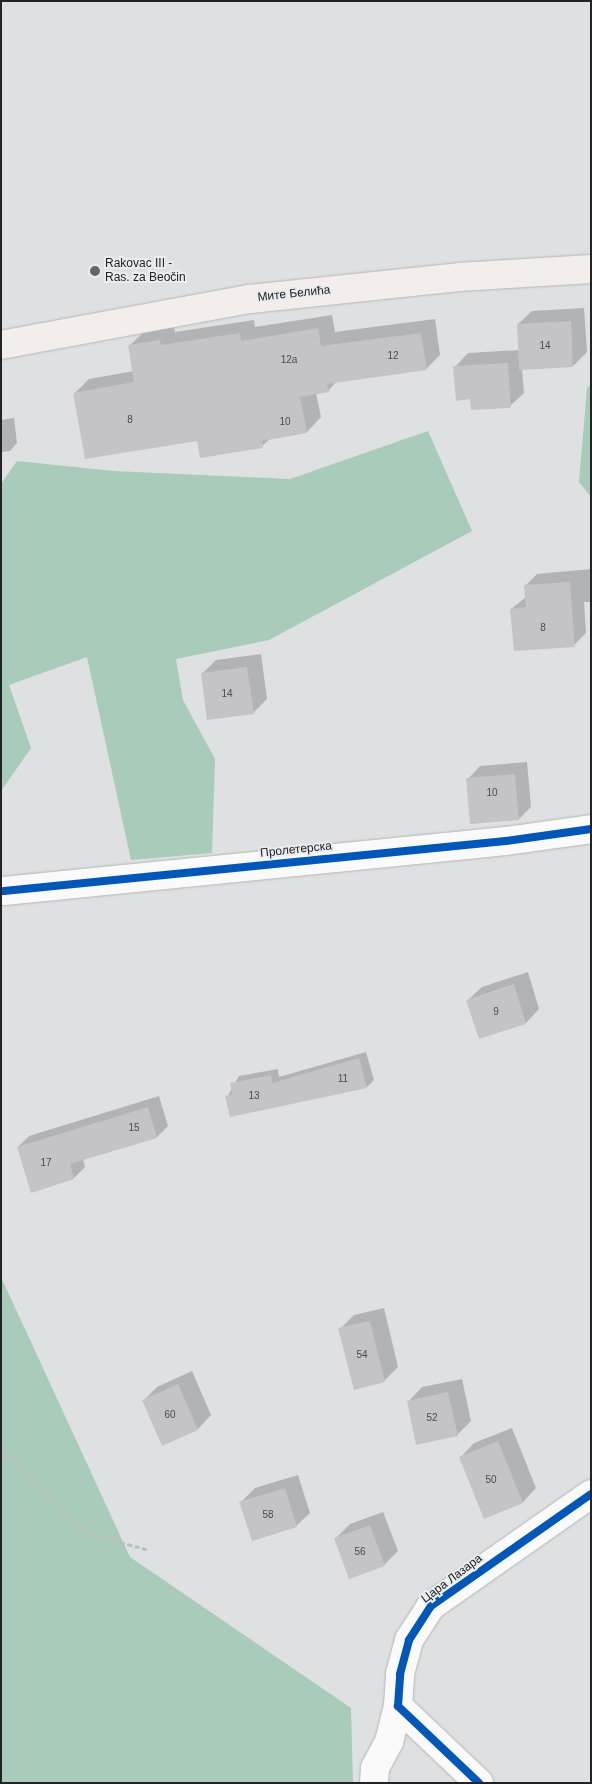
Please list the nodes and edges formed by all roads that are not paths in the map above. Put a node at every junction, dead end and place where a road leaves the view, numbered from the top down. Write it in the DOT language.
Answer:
graph roads {
  1 [pos="591,269"];
  2 [pos="1,345"];
  3 [pos="591,829"];
  4 [pos="4,891"];
  5 [pos="591,1494"];
  6 [pos="398,1706"];
  7 [pos="374,1783"];
  8 [pos="479,1783"];
  1 -- 2 [label="main road, Мите Белића"];
  3 -- 4 [label="street, Пролетерска"];
  5 -- 6 [label="street, Цара Лазара"];
  6 -- 7 [label="street, Цара Лазара"];
  6 -- 8 [label="street"];
}
